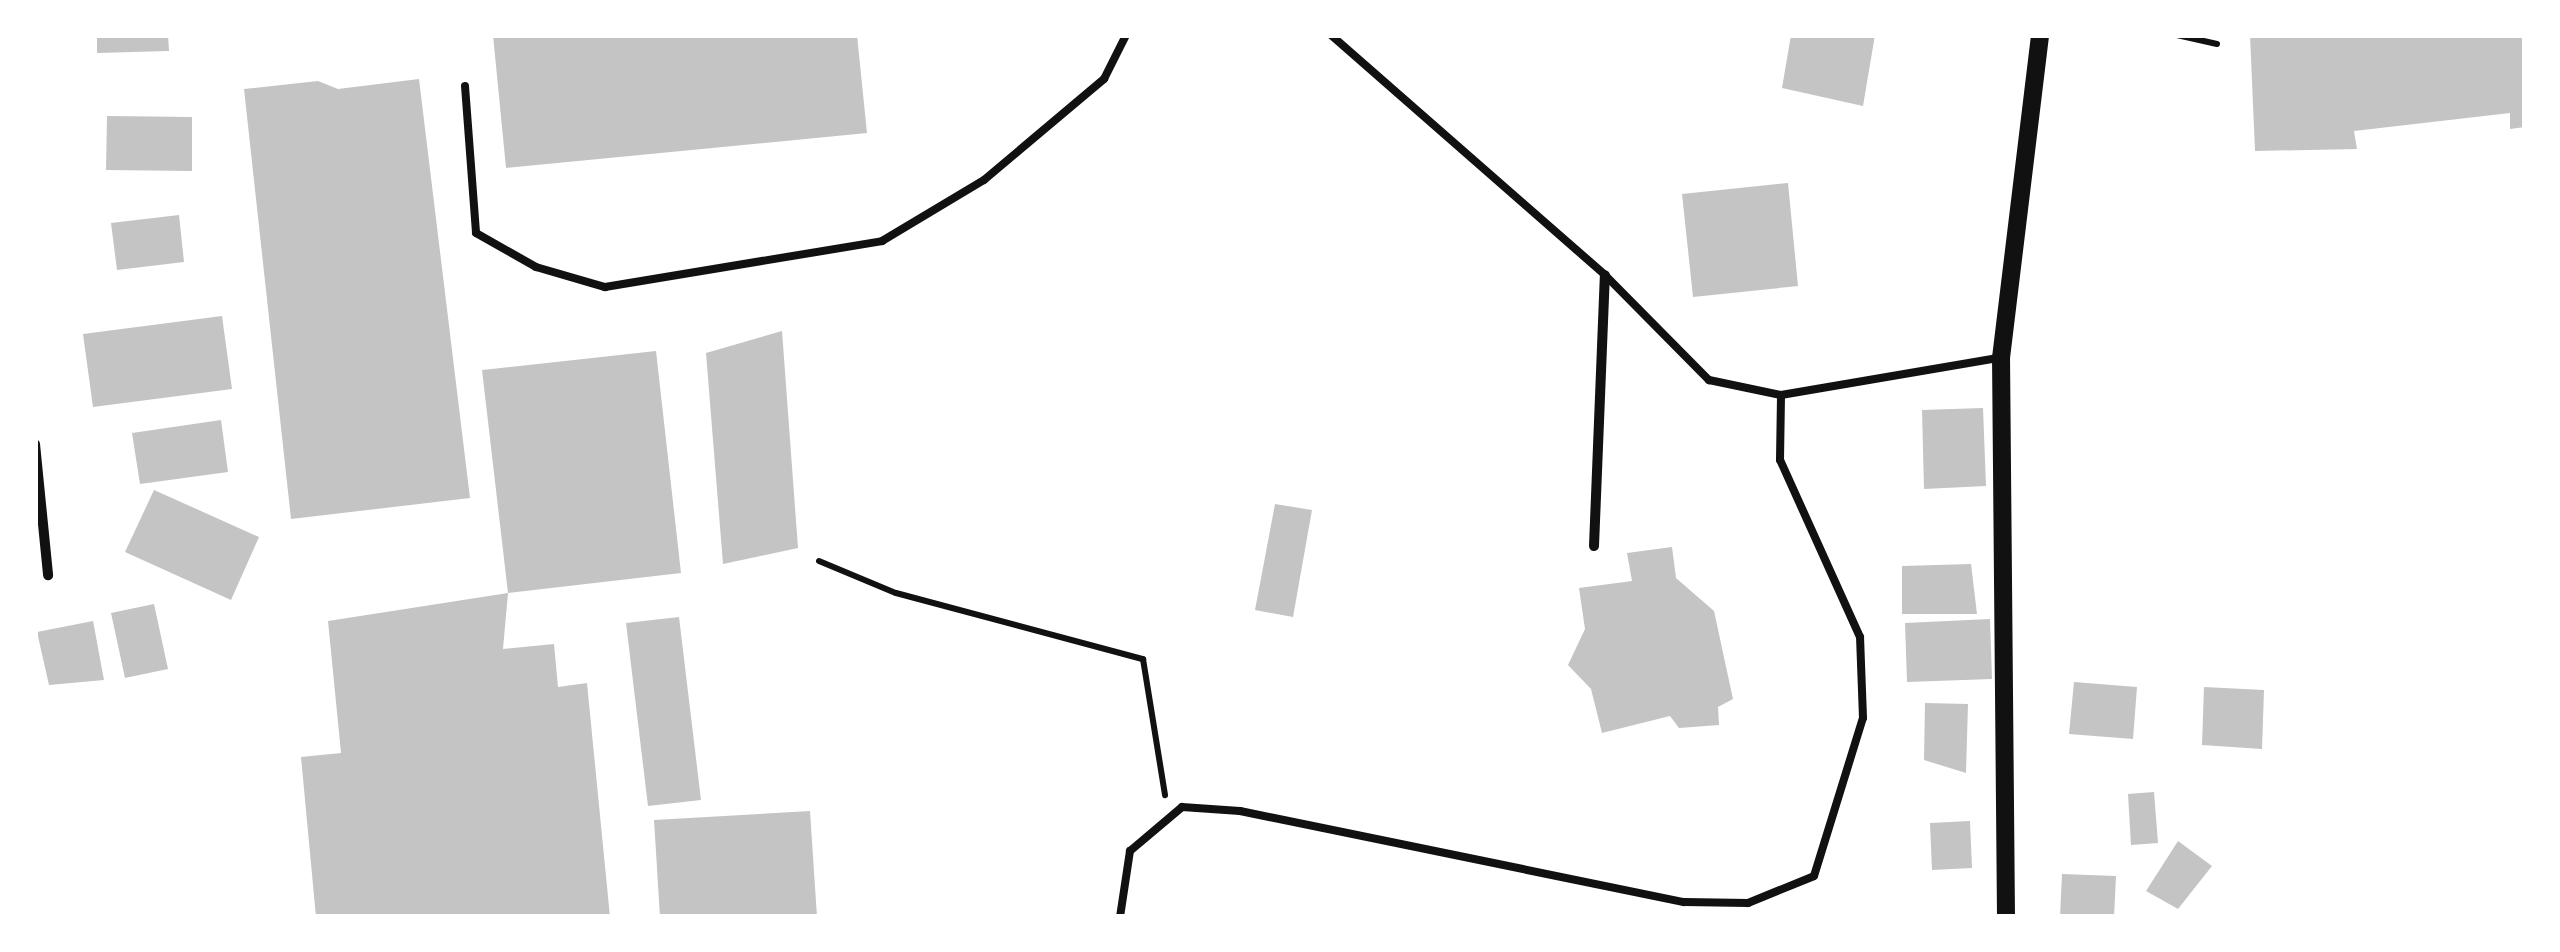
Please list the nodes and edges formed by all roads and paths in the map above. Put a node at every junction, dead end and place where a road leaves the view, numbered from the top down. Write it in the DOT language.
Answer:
graph roads {
  1 [pos="1126,35"];
  2 [pos="1331,35"];
  3 [pos="2040,35"];
  4 [pos="2177,35"];
  5 [pos="2216,44"];
  6 [pos="465,86"];
  7 [pos="1605,275"];
  8 [pos="2001,358"];
  9 [pos="1781,394"];
  10 [pos="35,444"];
  11 [pos="1594,546"];
  12 [pos="819,560"];
  13 [pos="48,575"];
  14 [pos="1168,816"];
  15 [pos="1120,917"];
  16 [pos="2006,917"];
  1 -- 6 [label="lane"];
  2 -- 7 [label="lane"];
  3 -- 8 [label="street"];
  4 -- 5 [label="path"];
  7 -- 9 [label="lane"];
  7 -- 11 [label="street"];
  8 -- 9 [label="lane"];
  8 -- 16 [label="street"];
  9 -- 14 [label="lane"];
  10 -- 13 [label="street"];
  12 -- 14 [label="path"];
  14 -- 15 [label="lane"];
}
